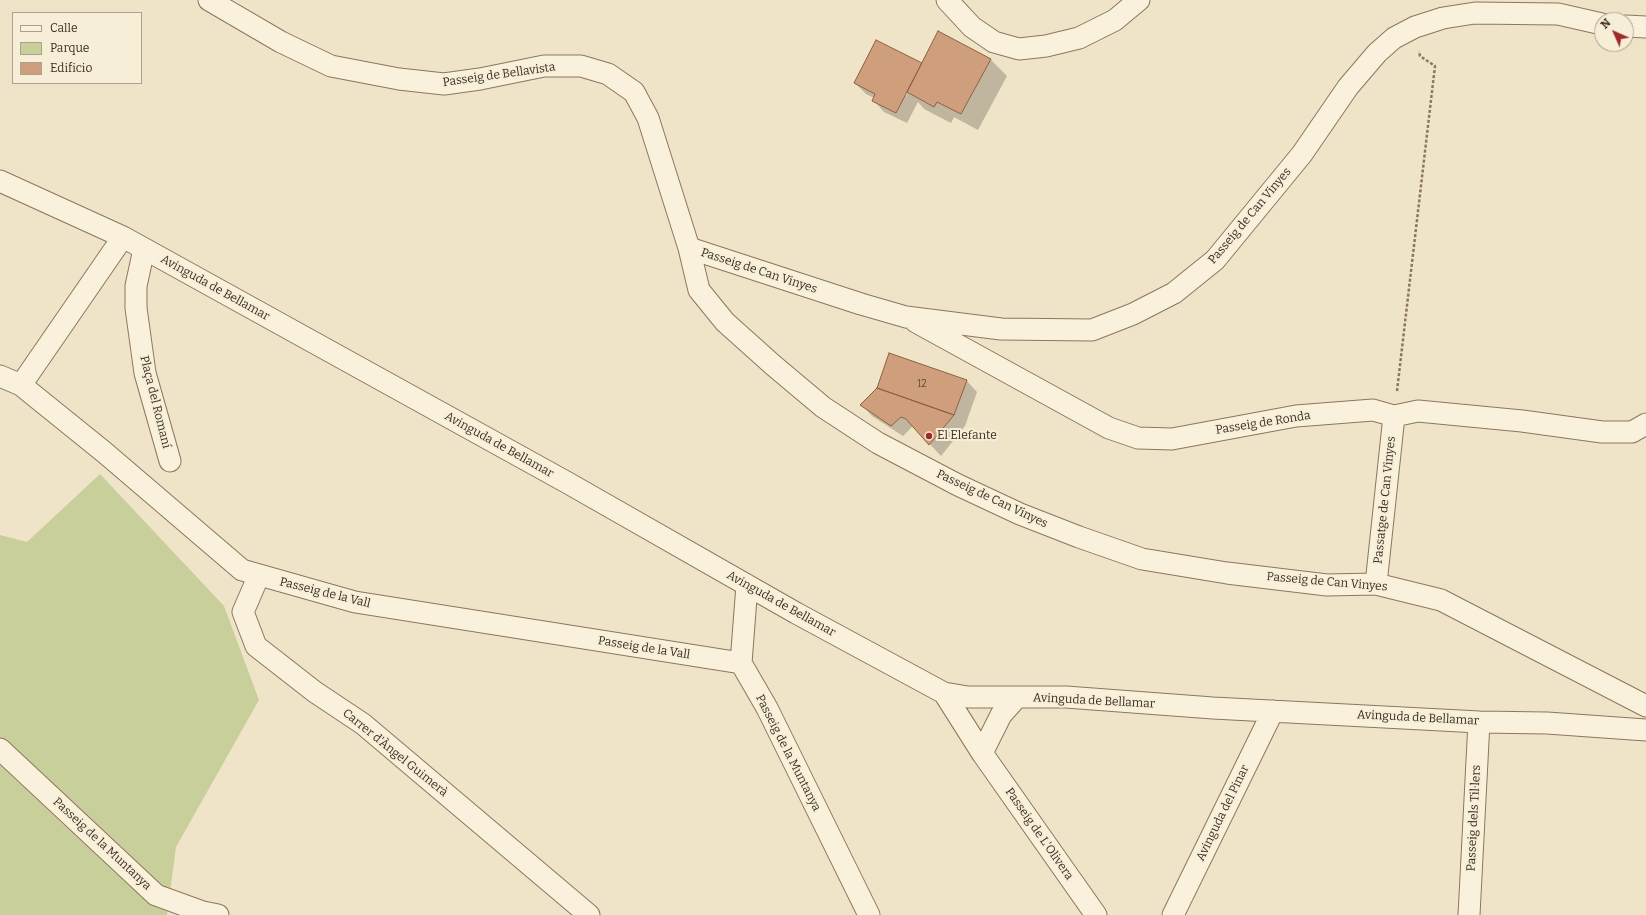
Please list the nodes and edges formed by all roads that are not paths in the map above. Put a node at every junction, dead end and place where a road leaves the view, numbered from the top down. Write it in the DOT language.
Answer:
graph roads {
  1 [pos="209,0"];
  2 [pos="947,0"];
  3 [pos="1139,0"];
  4 [pos="1594,22"];
  5 [pos="1634,26"];
  6 [pos="1646,27"];
  7 [pos="0,181"];
  8 [pos="123,237"];
  9 [pos="689,248"];
  10 [pos="144,249"];
  11 [pos="906,317"];
  12 [pos="0,376"];
  13 [pos="22,385"];
  14 [pos="1394,416"];
  15 [pos="1646,424"];
  16 [pos="170,461"];
  17 [pos="259,575"];
  18 [pos="1376,584"];
  19 [pos="747,585"];
  20 [pos="741,663"];
  21 [pos="944,693"];
  22 [pos="1017,697"];
  23 [pos="1646,706"];
  24 [pos="1273,711"];
  25 [pos="1479,722"];
  26 [pos="1646,730"];
  27 [pos="0,749"];
  28 [pos="982,753"];
  29 [pos="218,915"];
  30 [pos="589,915"];
  31 [pos="869,915"];
  32 [pos="1096,915"];
  33 [pos="1173,915"];
  34 [pos="1469,915"];
  1 -- 9 [label="street, Passeig de Bellavista"];
  2 -- 3 [label="street"];
  4 -- 11 [label="street, Passeig de Can Vinyes"];
  5 -- 6 [label="street"];
  7 -- 8 [label="street, Avinguda de Bellamar"];
  8 -- 10 [label="street, Avinguda de Bellamar"];
  8 -- 13 [label="street"];
  9 -- 11 [label="street, Passeig de Can Vinyes"];
  9 -- 18 [label="street, Passeig de Can Vinyes"];
  10 -- 16 [label="street, Plaça del Romaní"];
  10 -- 19 [label="street, Avinguda de Bellamar"];
  11 -- 14 [label="street, Passeig de Ronda"];
  12 -- 13 [label="street, Passeig de la Vall"];
  13 -- 17 [label="street, Passeig de la Vall"];
  14 -- 15 [label="street, Passeig de Ronda"];
  14 -- 18 [label="street, Passatge de Can Vinyes"];
  17 -- 20 [label="street, Passeig de la Vall"];
  17 -- 30 [label="street, Carrer d'Àngel Guimerà"];
  18 -- 23 [label="street, Passeig de Can Vinyes"];
  19 -- 20 [label="street"];
  19 -- 21 [label="street, Avinguda de Bellamar"];
  20 -- 31 [label="street, Passeig de la Muntanya"];
  21 -- 22 [label="street, Avinguda de Bellamar"];
  21 -- 28 [label="street, Passeig de L'Olivera"];
  22 -- 24 [label="street, Avinguda de Bellamar"];
  22 -- 28 [label="street"];
  24 -- 25 [label="street, Avinguda de Bellamar"];
  24 -- 33 [label="street, Avinguda del Pinar"];
  25 -- 26 [label="street, Avinguda de Bellamar"];
  25 -- 34 [label="street, Passeig dels Til·lers"];
  27 -- 29 [label="street, Passeig de la Muntanya"];
  28 -- 32 [label="street, Passeig de L'Olivera"];
}
